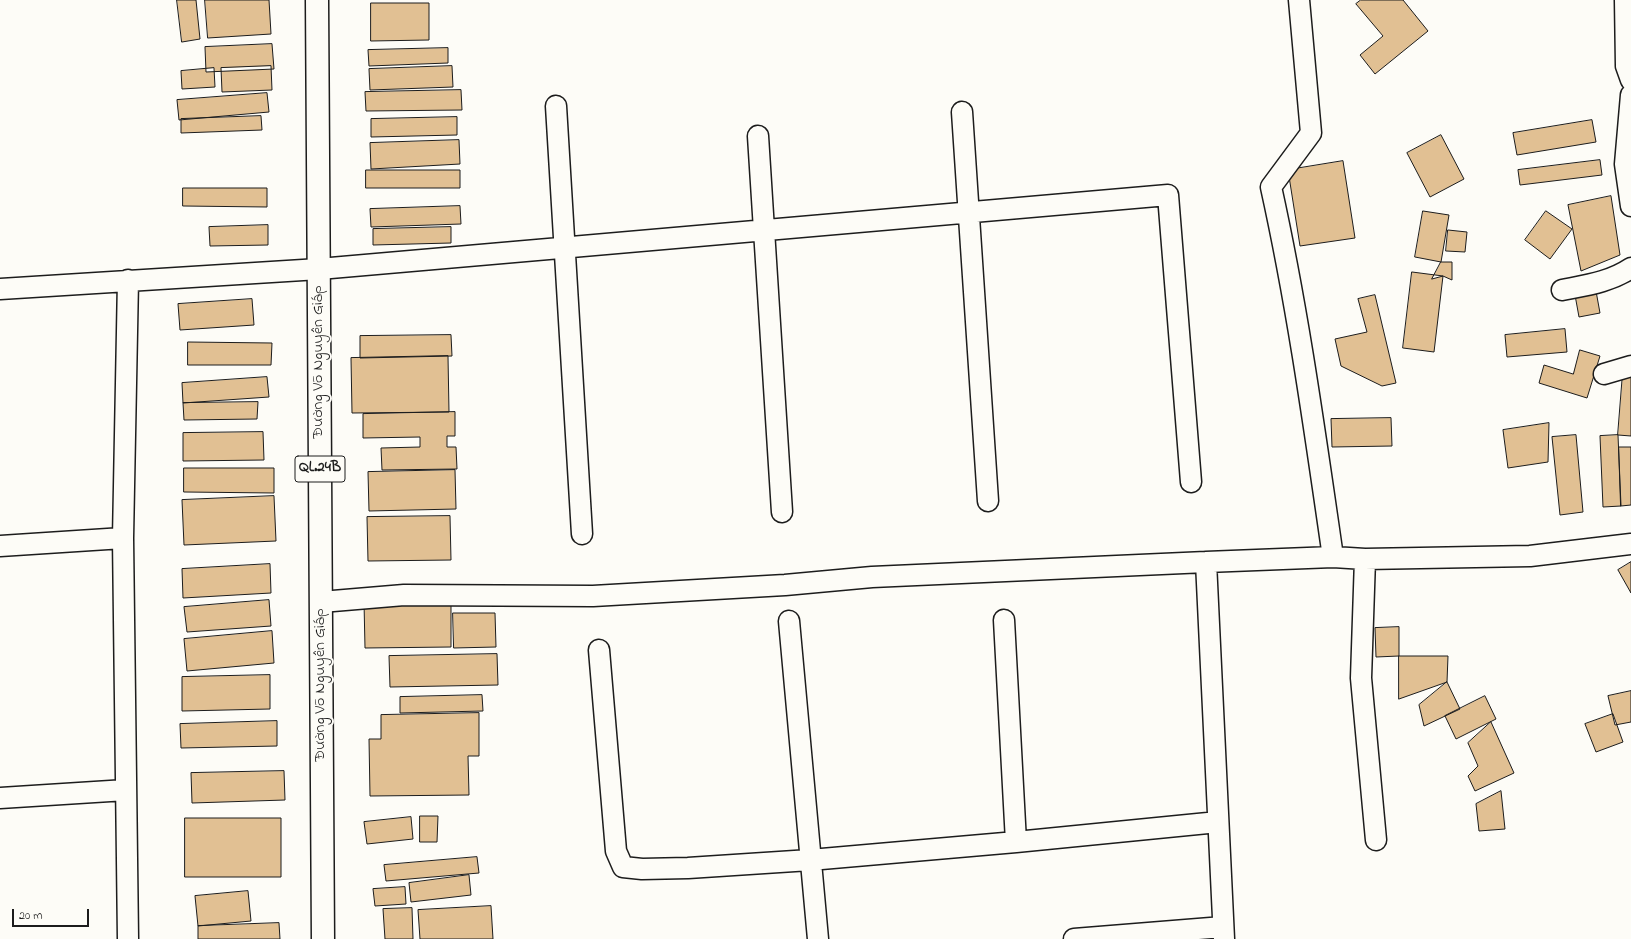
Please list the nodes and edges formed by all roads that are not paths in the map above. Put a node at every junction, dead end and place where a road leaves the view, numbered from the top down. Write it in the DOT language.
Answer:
graph roads {
  1 [pos="317,0"];
  2 [pos="1299,0"];
  3 [pos="1625,0"];
  4 [pos="1631,80"];
  5 [pos="1631,95"];
  6 [pos="556,106"];
  7 [pos="962,112"];
  8 [pos="758,136"];
  9 [pos="1631,206"];
  10 [pos="969,212"];
  11 [pos="764,230"];
  12 [pos="564,247"];
  13 [pos="1631,268"];
  14 [pos="319,269"];
  15 [pos="128,280"];
  16 [pos="0,289"];
  17 [pos="1562,290"];
  18 [pos="1631,366"];
  19 [pos="1604,374"];
  20 [pos="1191,482"];
  21 [pos="988,501"];
  22 [pos="782,512"];
  23 [pos="582,534"];
  24 [pos="123,538"];
  25 [pos="1631,544"];
  26 [pos="0,546"];
  27 [pos="1333,557"];
  28 [pos="1365,559"];
  29 [pos="1206,562"];
  30 [pos="321,602"];
  31 [pos="1004,620"];
  32 [pos="789,621"];
  33 [pos="599,650"];
  34 [pos="126,790"];
  35 [pos="0,798"];
  36 [pos="1218,822"];
  37 [pos="1376,840"];
  38 [pos="1016,842"];
  39 [pos="810,860"];
  40 [pos="1223,933"];
  41 [pos="128,939"];
  42 [pos="323,939"];
  43 [pos="818,939"];
  44 [pos="1074,939"];
  1 -- 14 [label="main road, Đường Võ Nguyên Giáp / QL.24B"];
  2 -- 27 [label="street"];
  3 -- 4 [label="street"];
  5 -- 9 [label="street"];
  6 -- 12 [label="street"];
  7 -- 10 [label="street"];
  8 -- 11 [label="street"];
  10 -- 11 [label="street"];
  10 -- 20 [label="street"];
  10 -- 21 [label="street"];
  11 -- 12 [label="street"];
  11 -- 22 [label="street"];
  12 -- 14 [label="street"];
  12 -- 23 [label="street"];
  13 -- 17 [label="street"];
  14 -- 15 [label="street"];
  14 -- 30 [label="main road, Đường Võ Nguyên Giáp / QL.24B"];
  15 -- 16 [label="street"];
  15 -- 24 [label="street"];
  18 -- 19 [label="street"];
  24 -- 26 [label="street"];
  24 -- 34 [label="street"];
  25 -- 28 [label="street"];
  27 -- 28 [label="street"];
  27 -- 29 [label="street"];
  28 -- 37 [label="street"];
  29 -- 30 [label="street"];
  29 -- 36 [label="street"];
  30 -- 42 [label="main road, Đường Võ Nguyên Giáp / QL.24B"];
  31 -- 38 [label="street"];
  32 -- 39 [label="street"];
  33 -- 39 [label="street"];
  34 -- 35 [label="street"];
  34 -- 41 [label="street"];
  36 -- 38 [label="street"];
  36 -- 40 [label="street"];
  38 -- 39 [label="street"];
  39 -- 43 [label="street"];
  40 -- 44 [label="street"];
}
